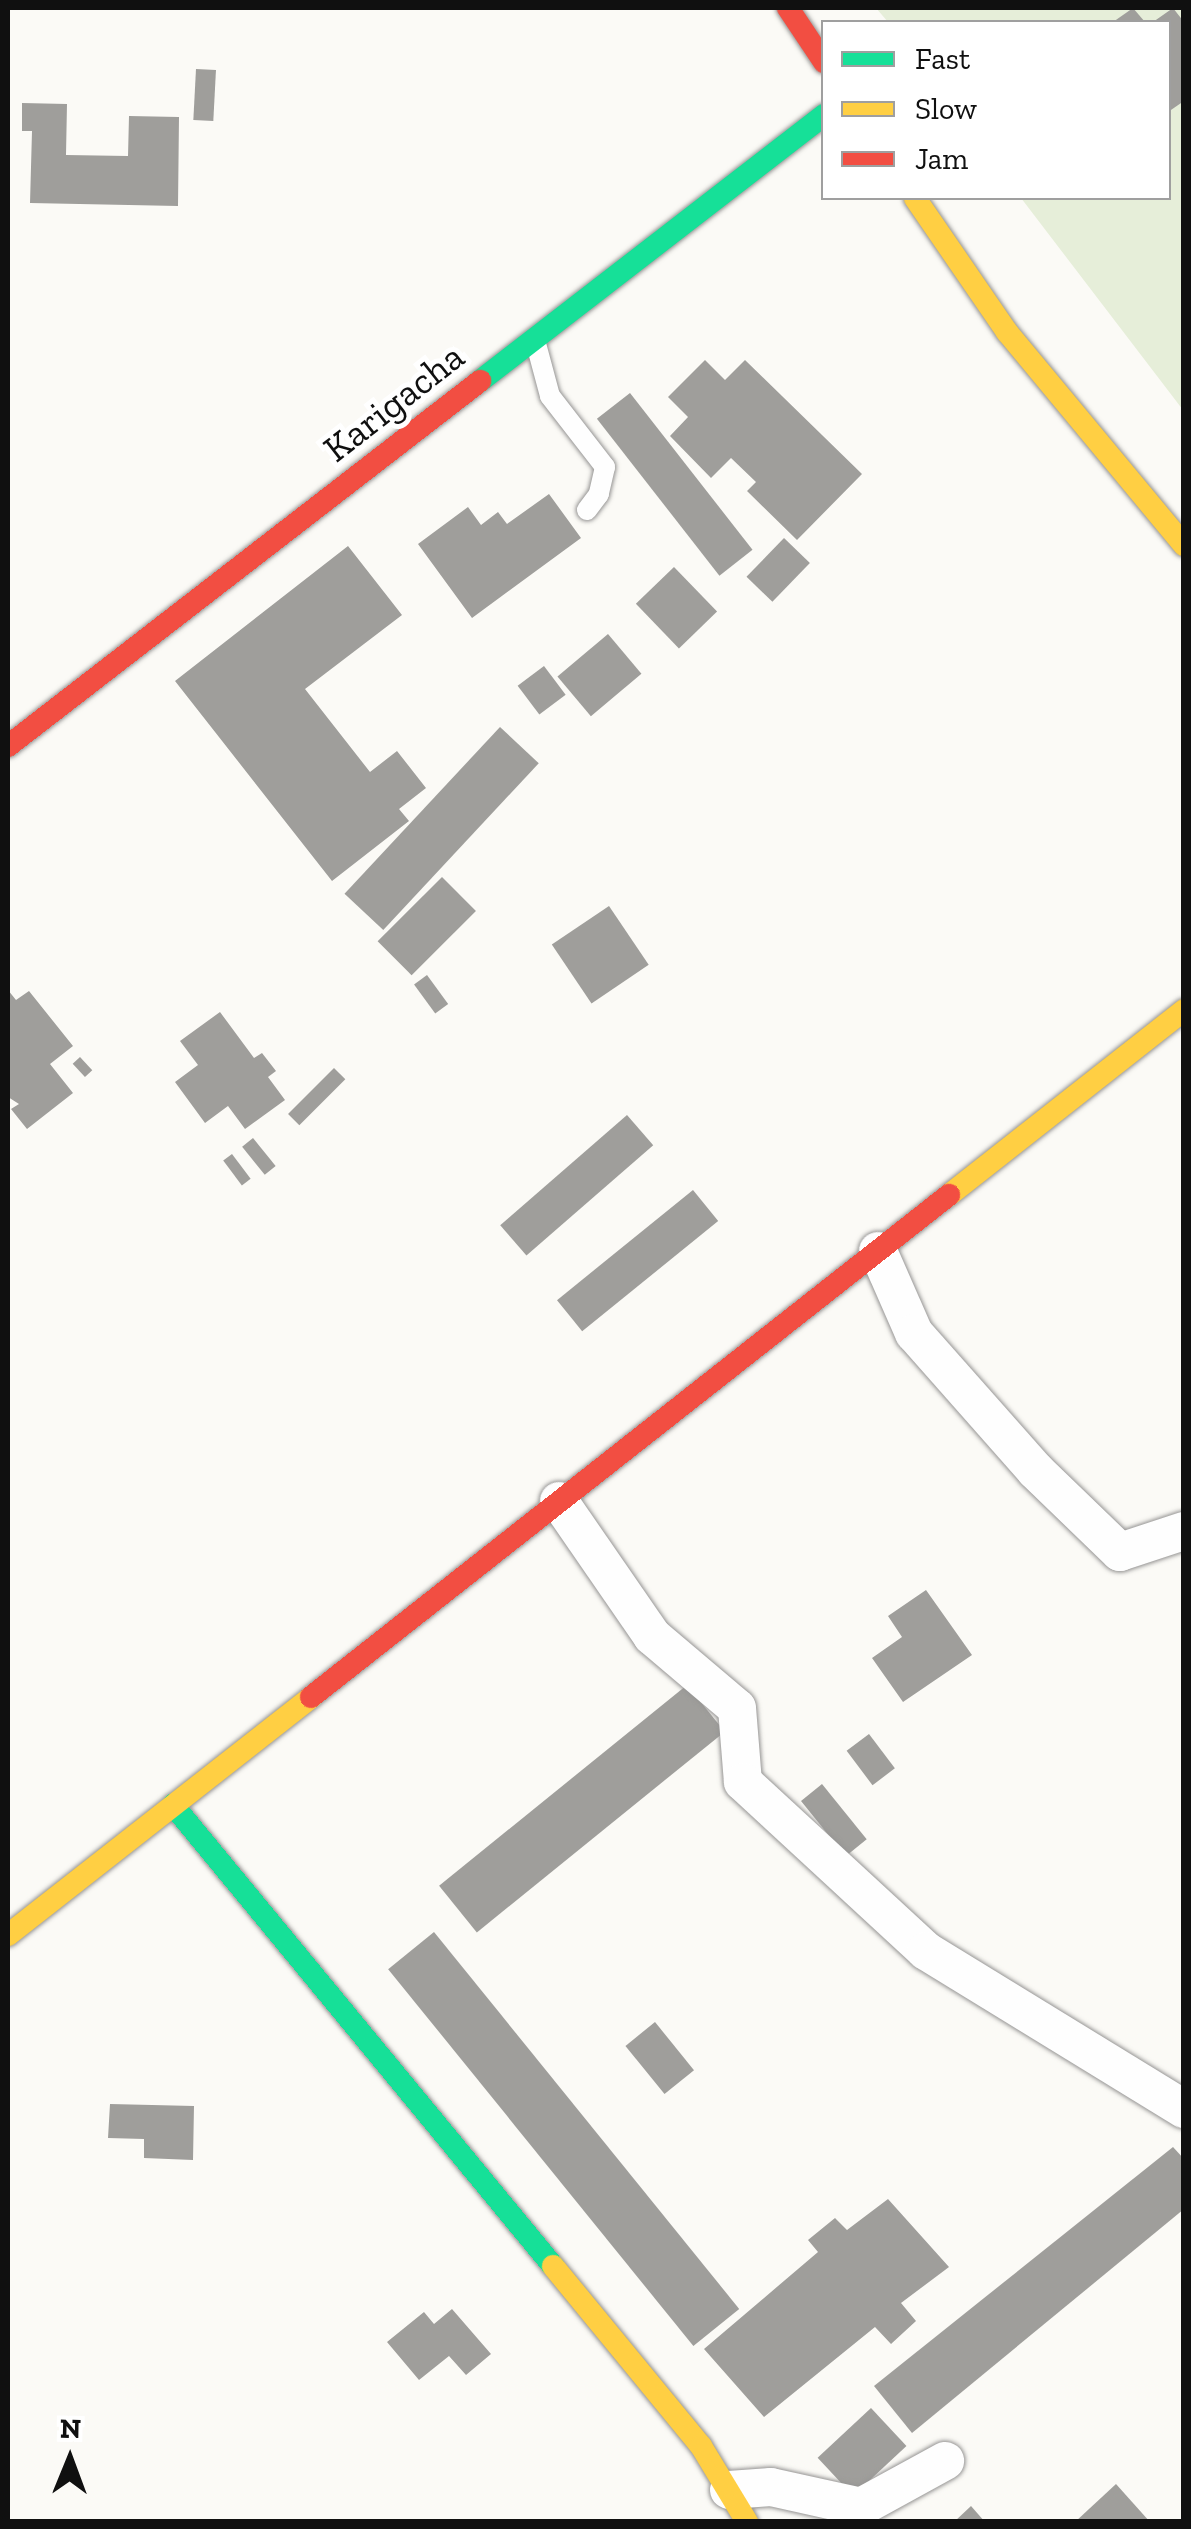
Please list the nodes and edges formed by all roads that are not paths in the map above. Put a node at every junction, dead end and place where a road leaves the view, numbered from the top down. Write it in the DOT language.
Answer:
graph roads {
  1 [pos="788,8"];
  2 [pos="821,58"];
  3 [pos="821,117"];
  4 [pos="916,200"];
  5 [pos="535,338"];
  6 [pos="587,510"];
  7 [pos="1184,545"];
  8 [pos="8,746"];
  9 [pos="1184,1010"];
  10 [pos="878,1251"];
  11 [pos="559,1502"];
  12 [pos="1184,1530"];
  13 [pos="173,1805"];
  14 [pos="8,1936"];
  15 [pos="1184,2109"];
  16 [pos="946,2461"];
  17 [pos="738,2506"];
  1 -- 2 [label="street"];
  3 -- 5 [label="street, Karigacha"];
  4 -- 7 [label="street"];
  5 -- 6 [label="lane"];
  5 -- 8 [label="street, Karigacha"];
  9 -- 10 [label="street"];
  10 -- 11 [label="street"];
  10 -- 12 [label="street"];
  11 -- 13 [label="street"];
  11 -- 15 [label="street"];
  13 -- 14 [label="street"];
  13 -- 17 [label="street"];
  16 -- 17 [label="street"];
}
